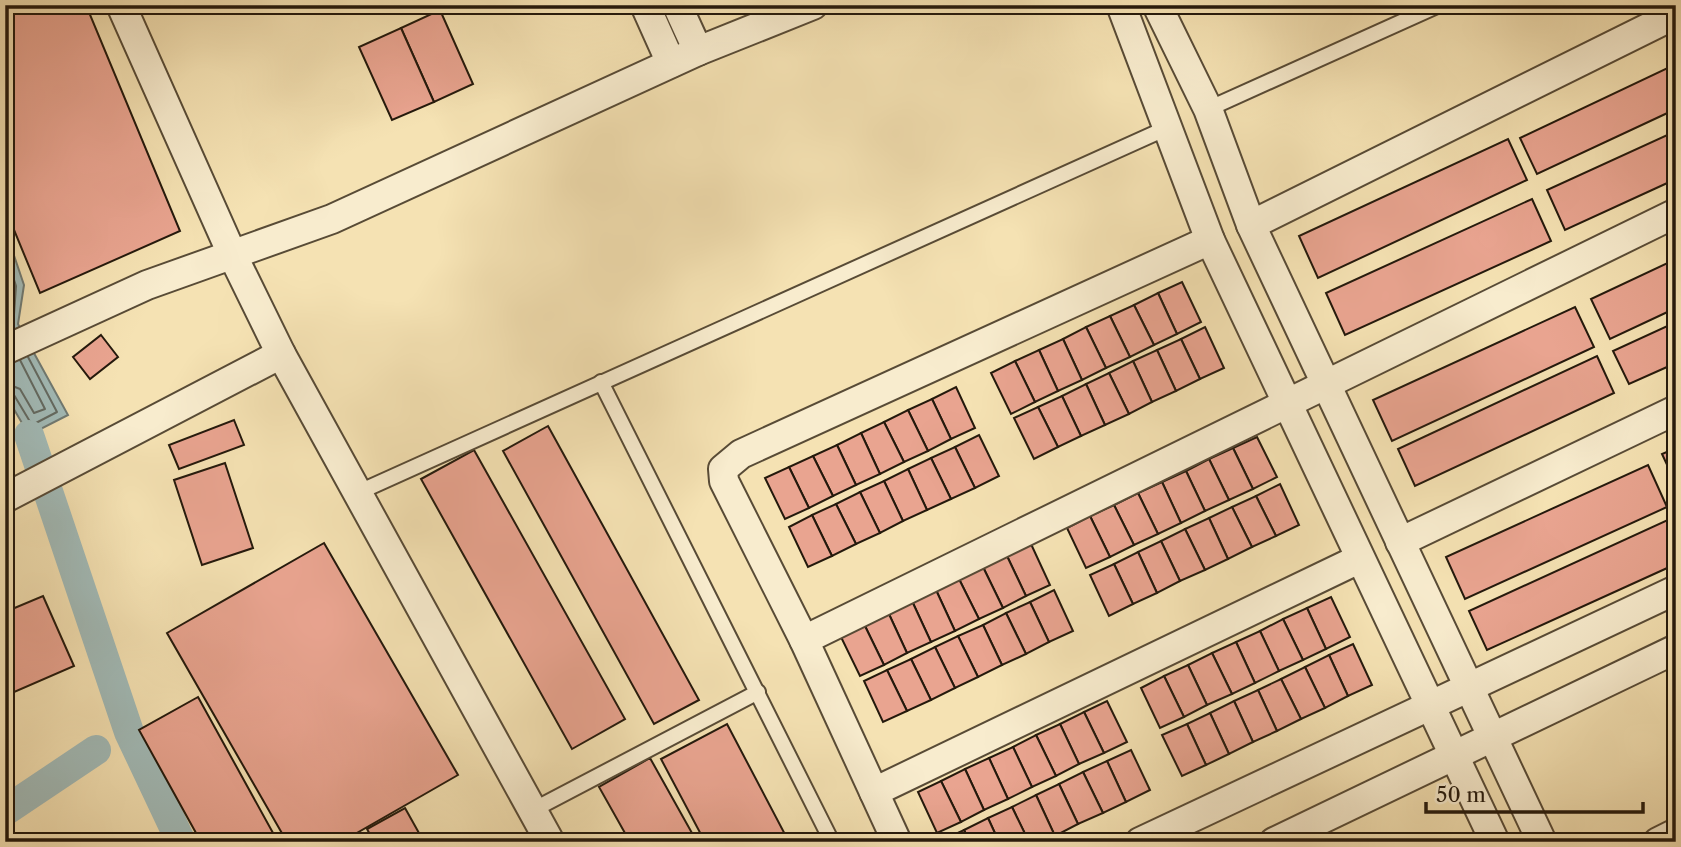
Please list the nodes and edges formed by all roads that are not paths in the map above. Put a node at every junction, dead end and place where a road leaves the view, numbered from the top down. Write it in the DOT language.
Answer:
graph roads {
  1 [pos="121,5"];
  2 [pos="645,5"];
  3 [pos="677,5"];
  4 [pos="813,5"];
  5 [pos="1121,5"];
  6 [pos="1157,5"];
  7 [pos="1439,5"];
  8 [pos="1676,14"];
  9 [pos="698,51"];
  10 [pos="671,63"];
  11 [pos="1208,109"];
  12 [pos="1169,127"];
  13 [pos="1676,213"];
  14 [pos="1251,225"];
  15 [pos="1210,240"];
  16 [pos="232,254"];
  17 [pos="5,350"];
  18 [pos="281,354"];
  19 [pos="601,382"];
  20 [pos="1327,387"];
  21 [pos="1285,404"];
  22 [pos="1676,410"];
  23 [pos="14,491"];
  24 [pos="357,493"];
  25 [pos="1400,542"];
  26 [pos="1359,559"];
  27 [pos="1676,590"];
  28 [pos="804,640"];
  29 [pos="1676,649"];
  30 [pos="1468,687"];
  31 [pos="758,692"];
  32 [pos="1430,706"];
  33 [pos="1492,737"];
  34 [pos="1454,757"];
  35 [pos="874,792"];
  36 [pos="533,810"];
  37 [pos="1191,831"];
  38 [pos="1676,833"];
  39 [pos="550,842"];
  40 [pos="832,842"];
  41 [pos="897,842"];
  42 [pos="1140,842"];
  43 [pos="1274,842"];
  44 [pos="1495,842"];
  45 [pos="1542,842"];
  46 [pos="1658,842"];
  1 -- 16 [label="street"];
  2 -- 10 [label="street"];
  3 -- 9 [label="street"];
  4 -- 9 [label="street"];
  5 -- 12 [label="street"];
  6 -- 11 [label="street"];
  7 -- 11 [label="lane"];
  8 -- 14 [label="street"];
  9 -- 10 [label="street"];
  10 -- 16 [label="street"];
  11 -- 12 [label="street"];
  11 -- 14 [label="street"];
  12 -- 15 [label="street"];
  12 -- 19 [label="lane"];
  13 -- 20 [label="street"];
  14 -- 20 [label="street"];
  15 -- 21 [label="street"];
  15 -- 28 [label="street"];
  16 -- 17 [label="street"];
  16 -- 18 [label="street"];
  18 -- 23 [label="street"];
  18 -- 24 [label="street"];
  19 -- 24 [label="lane"];
  19 -- 31 [label="lane"];
  20 -- 21 [label="street"];
  20 -- 25 [label="street"];
  21 -- 26 [label="street"];
  21 -- 28 [label="street"];
  22 -- 25 [label="street"];
  24 -- 36 [label="street"];
  25 -- 30 [label="street"];
  26 -- 32 [label="street"];
  26 -- 35 [label="street"];
  27 -- 30 [label="street"];
  28 -- 35 [label="street"];
  29 -- 33 [label="street"];
  30 -- 32 [label="street"];
  30 -- 33 [label="street"];
  31 -- 36 [label="lane"];
  31 -- 40 [label="lane"];
  32 -- 34 [label="street"];
  32 -- 37 [label="street"];
  33 -- 34 [label="street"];
  33 -- 45 [label="street"];
  34 -- 43 [label="street"];
  34 -- 44 [label="street"];
  35 -- 41 [label="street"];
  36 -- 39 [label="street"];
  37 -- 42 [label="street"];
  38 -- 46 [label="street"];
}
